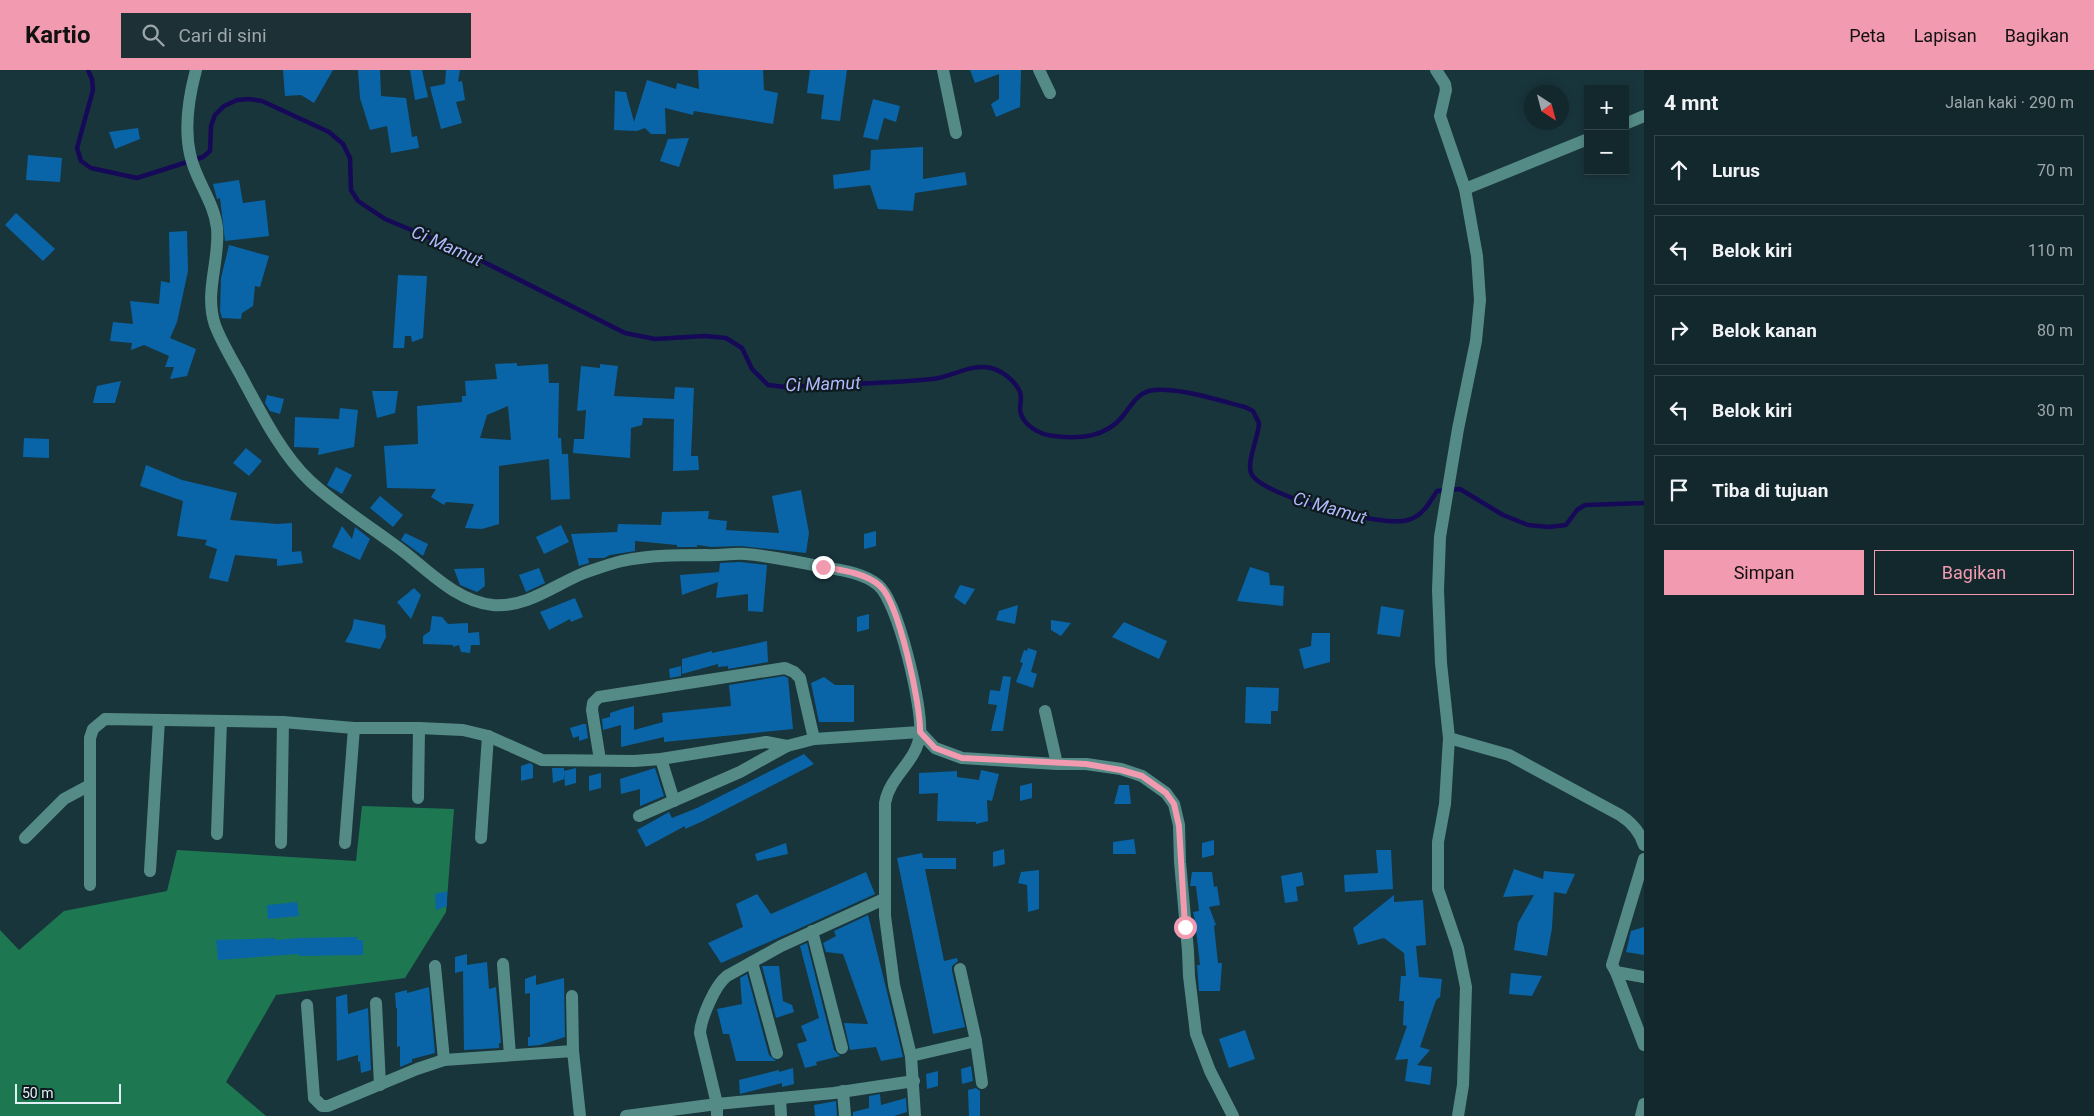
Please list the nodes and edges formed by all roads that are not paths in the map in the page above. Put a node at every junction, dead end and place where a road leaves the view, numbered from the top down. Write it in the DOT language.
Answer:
graph roads {
  1 [pos="196,70"];
  2 [pos="943,70"];
  3 [pos="1039,70"];
  4 [pos="1436,70"];
  5 [pos="1050,93"];
  6 [pos="1644,116"];
  7 [pos="1629,122"];
  8 [pos="956,134"];
  9 [pos="1584,141"];
  10 [pos="1466,189"];
  11 [pos="1045,711"];
  12 [pos="158,720"];
  13 [pos="220,721"];
  14 [pos="283,722"];
  15 [pos="354,728"];
  16 [pos="419,728"];
  17 [pos="920,732"];
  18 [pos="488,736"];
  19 [pos="1448,738"];
  20 [pos="814,739"];
  21 [pos="787,746"];
  22 [pos="661,759"];
  23 [pos="600,760"];
  24 [pos="1057,764"];
  25 [pos="90,785"];
  26 [pos="418,798"];
  27 [pos="674,801"];
  28 [pos="639,816"];
  29 [pos="217,834"];
  30 [pos="25,838"];
  31 [pos="481,838"];
  32 [pos="281,843"];
  33 [pos="345,843"];
  34 [pos="1644,845"];
  35 [pos="1644,858"];
  36 [pos="150,870"];
  37 [pos="90,885"];
  38 [pos="884,899"];
  39 [pos="812,931"];
  40 [pos="752,962"];
  41 [pos="503,964"];
  42 [pos="435,966"];
  43 [pos="960,969"];
  44 [pos="1616,972"];
  45 [pos="1644,977"];
  46 [pos="572,996"];
  47 [pos="376,1004"];
  48 [pos="307,1005"];
  49 [pos="976,1041"];
  50 [pos="1644,1045"];
  51 [pos="842,1048"];
  52 [pos="573,1051"];
  53 [pos="776,1052"];
  54 [pos="510,1055"];
  55 [pos="911,1056"];
  56 [pos="444,1060"];
  57 [pos="914,1081"];
  58 [pos="982,1083"];
  59 [pos="380,1084"];
  60 [pos="843,1091"];
  61 [pos="780,1098"];
  62 [pos="1644,1104"];
  63 [pos="717,1110"];
  64 [pos="580,1116"];
  65 [pos="626,1116"];
  66 [pos="781,1116"];
  67 [pos="845,1116"];
  68 [pos="915,1116"];
  69 [pos="1233,1116"];
  70 [pos="1458,1116"];
  71 [pos="1641,1116"];
  1 -- 17 [label="street"];
  2 -- 8 [label="street"];
  3 -- 5 [label="street"];
  4 -- 10 [label="street"];
  6 -- 7 [label="street"];
  9 -- 10 [label="street"];
  10 -- 19 [label="street"];
  11 -- 24 [label="street"];
  12 -- 13 [label="street"];
  12 -- 25 [label="street"];
  12 -- 36 [label="street"];
  13 -- 14 [label="street"];
  13 -- 29 [label="street"];
  14 -- 15 [label="street"];
  14 -- 32 [label="street"];
  15 -- 16 [label="street"];
  15 -- 33 [label="street"];
  16 -- 18 [label="street"];
  16 -- 26 [label="street"];
  17 -- 20 [label="street"];
  17 -- 24 [label="street"];
  17 -- 38 [label="street"];
  18 -- 23 [label="street"];
  18 -- 31 [label="street"];
  19 -- 34 [label="street"];
  19 -- 70 [label="street"];
  20 -- 21 [label="street"];
  20 -- 23 [label="street"];
  21 -- 22 [label="street"];
  21 -- 27 [label="street"];
  22 -- 23 [label="street"];
  22 -- 27 [label="street"];
  24 -- 69 [label="street"];
  25 -- 30 [label="street"];
  25 -- 37 [label="street"];
  27 -- 28 [label="street"];
  35 -- 44 [label="street"];
  38 -- 39 [label="street"];
  38 -- 55 [label="street"];
  39 -- 40 [label="street"];
  39 -- 51 [label="street"];
  40 -- 53 [label="street"];
  40 -- 63 [label="street"];
  41 -- 54 [label="street"];
  42 -- 56 [label="street"];
  43 -- 49 [label="street"];
  44 -- 45 [label="street"];
  44 -- 50 [label="street"];
  46 -- 52 [label="street"];
  47 -- 59 [label="street"];
  48 -- 59 [label="street"];
  49 -- 55 [label="street"];
  49 -- 58 [label="street"];
  52 -- 54 [label="street"];
  52 -- 64 [label="street"];
  54 -- 56 [label="street"];
  55 -- 57 [label="street"];
  56 -- 59 [label="street"];
  57 -- 60 [label="street"];
  57 -- 68 [label="street"];
  60 -- 61 [label="street"];
  60 -- 67 [label="street"];
  61 -- 63 [label="street"];
  61 -- 66 [label="street"];
  62 -- 71 [label="street"];
  63 -- 65 [label="street"];
}
